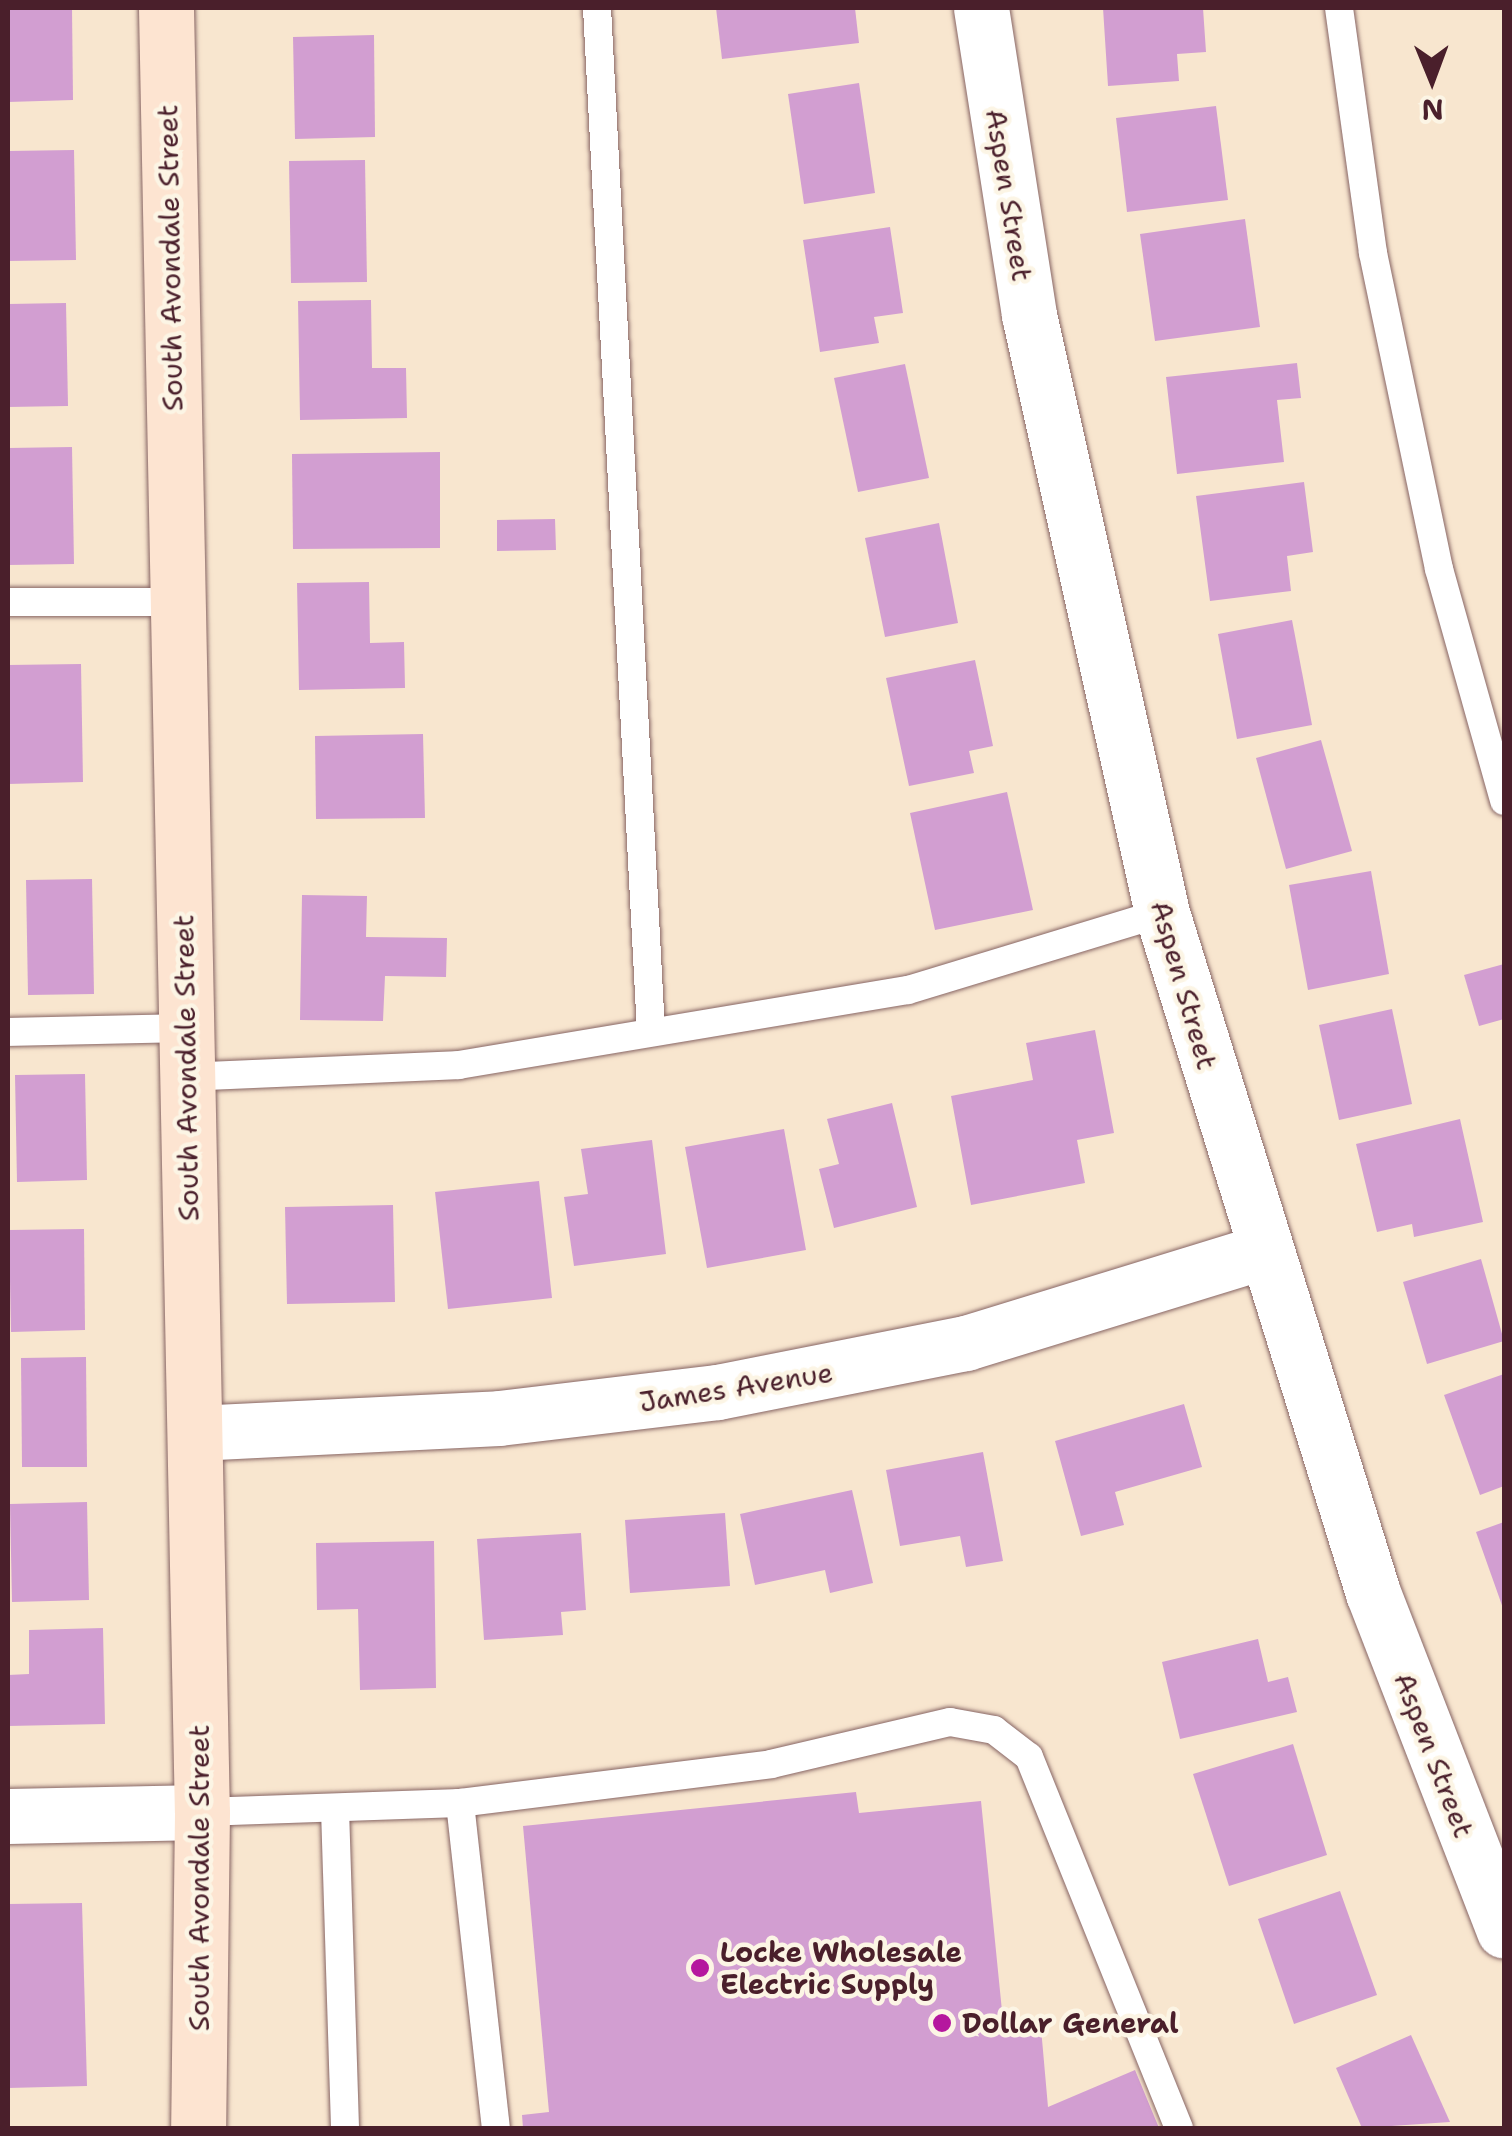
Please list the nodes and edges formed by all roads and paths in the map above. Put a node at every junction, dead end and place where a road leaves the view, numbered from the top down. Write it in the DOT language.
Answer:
graph roads {
  1 [pos="166,8"];
  2 [pos="597,8"];
  3 [pos="981,8"];
  4 [pos="1338,8"];
  5 [pos="8,602"];
  6 [pos="174,602"];
  7 [pos="1504,801"];
  8 [pos="1162,914"];
  9 [pos="650,1030"];
  10 [pos="8,1032"];
  11 [pos="185,1052"];
  12 [pos="1262,1252"];
  13 [pos="195,1433"];
  14 [pos="460,1803"];
  15 [pos="335,1808"];
  16 [pos="202,1812"];
  17 [pos="8,1816"];
  18 [pos="1504,1932"];
  19 [pos="198,2128"];
  20 [pos="345,2128"];
  21 [pos="496,2128"];
  22 [pos="1179,2128"];
  1 -- 6 [label="main road, South Avondale Street"];
  2 -- 9 [label="lane"];
  3 -- 8 [label="street, Aspen Street"];
  4 -- 7 [label="lane"];
  5 -- 6 [label="lane"];
  6 -- 11 [label="main road, South Avondale Street"];
  8 -- 9 [label="lane"];
  8 -- 12 [label="street, Aspen Street"];
  9 -- 11 [label="lane"];
  10 -- 11 [label="lane"];
  11 -- 13 [label="main road, South Avondale Street"];
  12 -- 13 [label="street, James Avenue"];
  12 -- 18 [label="street, Aspen Street"];
  13 -- 16 [label="main road, South Avondale Street"];
  14 -- 15 [label="lane"];
  14 -- 21 [label="lane"];
  14 -- 22 [label="lane"];
  15 -- 16 [label="lane"];
  15 -- 20 [label="lane"];
  16 -- 17 [label="street"];
  16 -- 19 [label="main road, South Avondale Street"];
}
